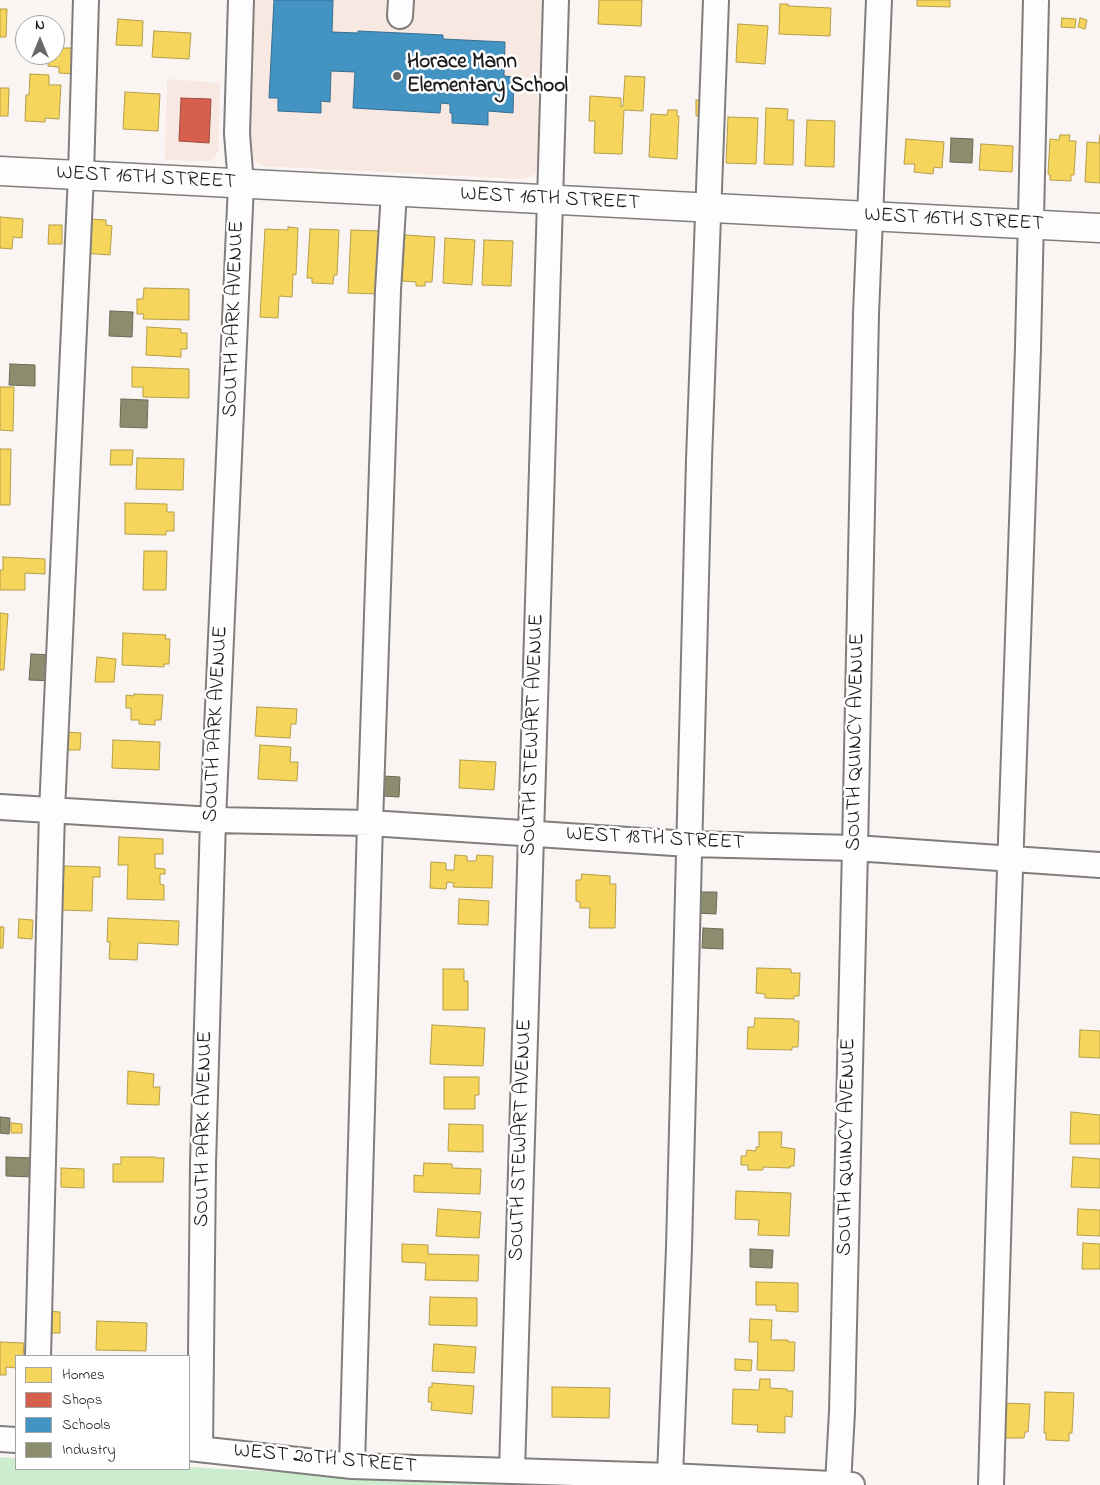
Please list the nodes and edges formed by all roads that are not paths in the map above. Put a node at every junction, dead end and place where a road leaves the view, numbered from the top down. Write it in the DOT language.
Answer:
graph roads {
  1 [pos="86,0"];
  2 [pos="241,0"];
  3 [pos="556,0"];
  4 [pos="716,0"];
  5 [pos="880,0"];
  6 [pos="1036,0"];
  7 [pos="0,171"];
  8 [pos="81,175"];
  9 [pos="241,184"];
  10 [pos="394,192"];
  11 [pos="550,200"];
  12 [pos="709,208"];
  13 [pos="870,217"];
  14 [pos="1031,226"];
  15 [pos="1100,228"];
  16 [pos="0,807"];
  17 [pos="52,811"];
  18 [pos="213,820"];
  19 [pos="370,823"];
  20 [pos="531,833"];
  21 [pos="689,844"];
  22 [pos="855,848"];
  23 [pos="1010,859"];
  24 [pos="1100,865"];
  25 [pos="38,1355"];
  26 [pos="0,1439"];
  27 [pos="15,1440"];
  28 [pos="194,1448"];
  29 [pos="352,1466"];
  30 [pos="512,1471"];
  31 [pos="670,1476"];
  32 [pos="838,1484"];
  33 [pos="852,1485"];
  34 [pos="992,1485"];
  1 -- 8 [label="street"];
  2 -- 9 [label="street, SOUTH PARK AVENUE"];
  3 -- 11 [label="street, SOUTH STEWART AVENUE"];
  4 -- 12 [label="street"];
  5 -- 13 [label="street, SOUTH QUINCY AVENUE"];
  6 -- 14 [label="street"];
  7 -- 8 [label="main road, WEST 16TH STREET"];
  8 -- 9 [label="main road, WEST 16TH STREET"];
  8 -- 17 [label="street"];
  9 -- 10 [label="main road, WEST 16TH STREET"];
  9 -- 18 [label="street, SOUTH PARK AVENUE"];
  10 -- 11 [label="main road, WEST 16TH STREET"];
  10 -- 19 [label="street"];
  11 -- 12 [label="main road, WEST 16TH STREET"];
  11 -- 20 [label="street, SOUTH STEWART AVENUE"];
  12 -- 13 [label="main road, WEST 16TH STREET"];
  12 -- 21 [label="street"];
  13 -- 14 [label="main road, WEST 16TH STREET"];
  13 -- 22 [label="street, SOUTH QUINCY AVENUE"];
  14 -- 15 [label="main road, WEST 16TH STREET"];
  14 -- 23 [label="street"];
  16 -- 17 [label="street, WEST 18TH STREET"];
  17 -- 18 [label="street, WEST 18TH STREET"];
  17 -- 25 [label="street"];
  18 -- 19 [label="street, WEST 18TH STREET"];
  18 -- 28 [label="street, SOUTH PARK AVENUE"];
  19 -- 20 [label="street, WEST 18TH STREET"];
  19 -- 29 [label="street"];
  20 -- 21 [label="street, WEST 18TH STREET"];
  20 -- 30 [label="street, SOUTH STEWART AVENUE"];
  21 -- 22 [label="street, WEST 18TH STREET"];
  21 -- 31 [label="street"];
  22 -- 23 [label="street, WEST 18TH STREET"];
  22 -- 32 [label="street, SOUTH QUINCY AVENUE"];
  23 -- 24 [label="street, WEST 18TH STREET"];
  23 -- 34 [label="street"];
  26 -- 27 [label="street"];
  28 -- 29 [label="street, WEST 20TH STREET"];
  29 -- 30 [label="street, WEST 20TH STREET"];
  30 -- 31 [label="street, WEST 20TH STREET"];
  31 -- 32 [label="street, WEST 20TH STREET"];
  32 -- 33 [label="street, WEST 20TH STREET"];
}
